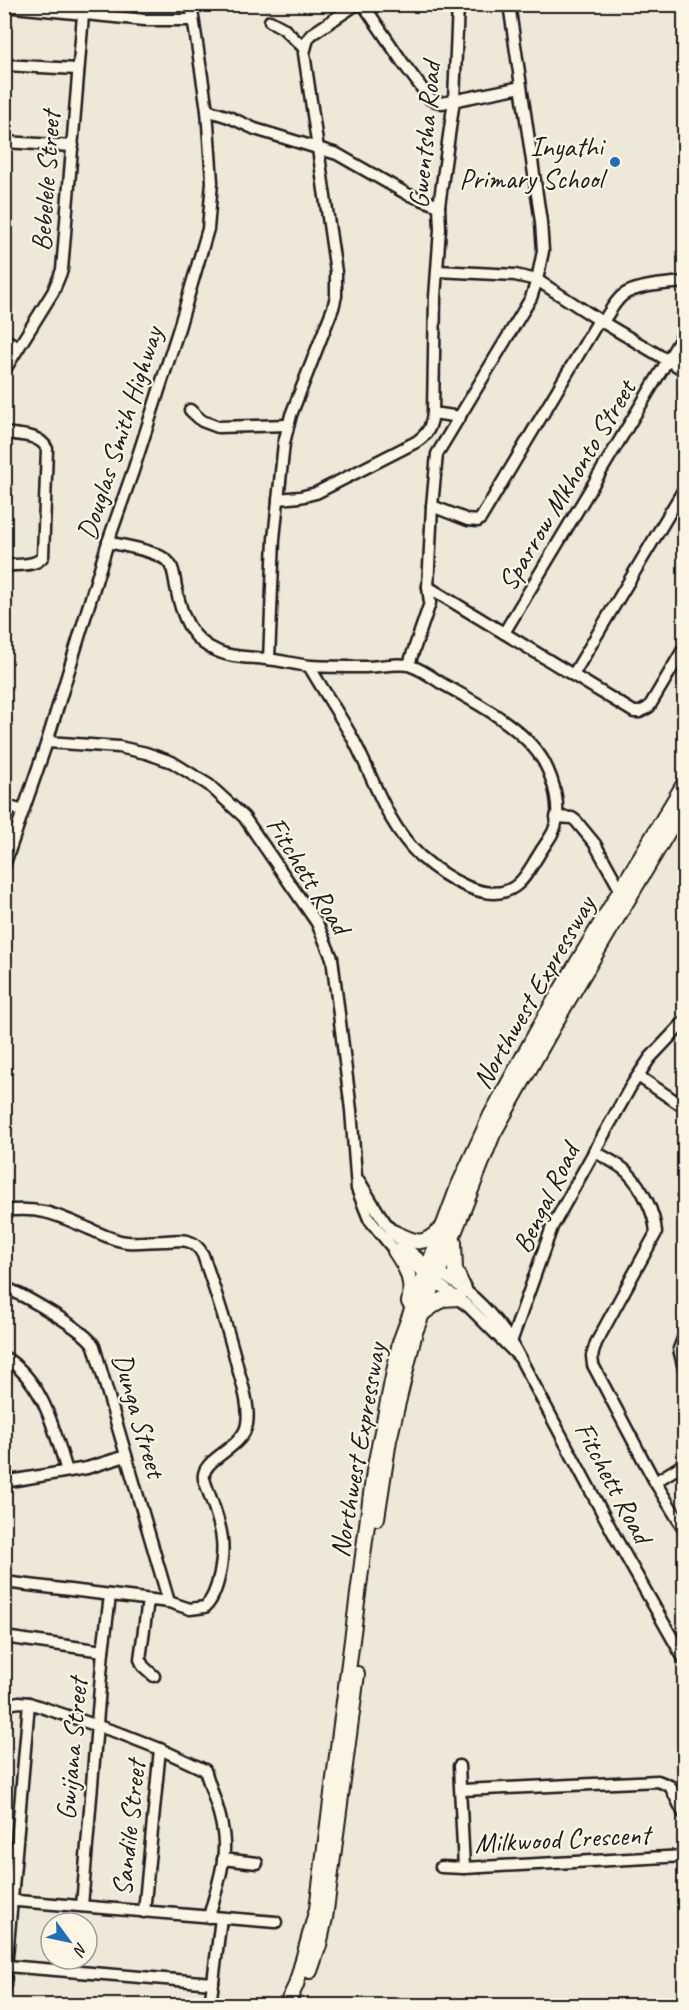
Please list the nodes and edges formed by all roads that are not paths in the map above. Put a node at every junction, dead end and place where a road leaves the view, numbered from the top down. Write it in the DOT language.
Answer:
graph roads {
  1 [pos="191,4"];
  2 [pos="357,4"];
  3 [pos="363,4"];
  4 [pos="458,4"];
  5 [pos="509,4"];
  6 [pos="4,6"];
  7 [pos="83,15"];
  8 [pos="193,20"];
  9 [pos="270,21"];
  10 [pos="304,48"];
  11 [pos="4,65"];
  12 [pos="77,69"];
  13 [pos="521,87"];
  14 [pos="454,100"];
  15 [pos="207,110"];
  16 [pos="4,142"];
  17 [pos="73,146"];
  18 [pos="318,147"];
  19 [pos="439,206"];
  20 [pos="438,271"];
  21 [pos="537,280"];
  22 [pos="684,282"];
  23 [pos="601,321"];
  24 [pos="684,333"];
  25 [pos="4,339"];
  26 [pos="19,347"];
  27 [pos="669,361"];
  28 [pos="684,370"];
  29 [pos="4,372"];
  30 [pos="190,410"];
  31 [pos="434,413"];
  32 [pos="460,417"];
  33 [pos="288,425"];
  34 [pos="4,433"];
  35 [pos="684,489"];
  36 [pos="278,499"];
  37 [pos="432,506"];
  38 [pos="108,542"];
  39 [pos="4,566"];
  40 [pos="428,587"];
  41 [pos="504,633"];
  42 [pos="684,648"];
  43 [pos="269,659"];
  44 [pos="409,664"];
  45 [pos="309,666"];
  46 [pos="573,675"];
  47 [pos="47,742"];
  48 [pos="684,784"];
  49 [pos="4,805"];
  50 [pos="684,805"];
  51 [pos="23,811"];
  52 [pos="556,817"];
  53 [pos="4,866"];
  54 [pos="621,891"];
  55 [pos="684,1022"];
  56 [pos="638,1076"];
  57 [pos="684,1107"];
  58 [pos="594,1151"];
  59 [pos="356,1176"];
  60 [pos="4,1211"];
  61 [pos="448,1229"];
  62 [pos="393,1232"];
  63 [pos="395,1251"];
  64 [pos="432,1273"];
  65 [pos="4,1287"];
  66 [pos="461,1294"];
  67 [pos="420,1316"];
  68 [pos="522,1316"];
  69 [pos="496,1320"];
  70 [pos="684,1336"];
  71 [pos="400,1342"];
  72 [pos="510,1345"];
  73 [pos="4,1357"];
  74 [pos="684,1369"];
  75 [pos="126,1456"];
  76 [pos="684,1464"];
  77 [pos="67,1471"];
  78 [pos="4,1482"];
  79 [pos="655,1482"];
  80 [pos="684,1529"];
  81 [pos="4,1582"];
  82 [pos="110,1596"];
  83 [pos="148,1600"];
  84 [pos="169,1602"];
  85 [pos="4,1637"];
  86 [pos="103,1651"];
  87 [pos="684,1659"];
  88 [pos="154,1676"];
  89 [pos="29,1703"];
  90 [pos="4,1705"];
  91 [pos="96,1727"];
  92 [pos="160,1749"];
  93 [pos="459,1766"];
  94 [pos="462,1790"];
  95 [pos="684,1814"];
  96 [pos="684,1856"];
  97 [pos="223,1858"];
  98 [pos="258,1863"];
  99 [pos="441,1868"];
  100 [pos="464,1868"];
  101 [pos="8,1900"];
  102 [pos="82,1906"];
  103 [pos="144,1912"];
  104 [pos="209,1917"];
  105 [pos="221,1918"];
  106 [pos="276,1922"];
  107 [pos="7,1966"];
  108 [pos="213,1983"];
  109 [pos="4,1991"];
  110 [pos="210,2006"];
  111 [pos="286,2006"];
  112 [pos="296,2006"];
  1 -- 8 [label="street, Douglas Smith Highway"];
  2 -- 10 [label="street"];
  3 -- 14 [label="street"];
  4 -- 14 [label="street, Gwentsha Road"];
  5 -- 13 [label="street"];
  6 -- 7 [label="street"];
  7 -- 8 [label="street"];
  7 -- 12 [label="street, Bebelele Street"];
  8 -- 15 [label="street, Douglas Smith Highway"];
  9 -- 10 [label="street"];
  10 -- 18 [label="street"];
  11 -- 12 [label="street"];
  12 -- 17 [label="street, Bebelele Street"];
  13 -- 14 [label="street"];
  13 -- 21 [label="street"];
  14 -- 19 [label="street, Gwentsha Road"];
  15 -- 18 [label="street"];
  15 -- 38 [label="street, Douglas Smith Highway"];
  16 -- 17 [label="street"];
  17 -- 26 [label="street, Bebelele Street"];
  18 -- 19 [label="street"];
  18 -- 33 [label="street"];
  19 -- 20 [label="street, Gwentsha Road"];
  20 -- 21 [label="street"];
  20 -- 31 [label="street, Gwentsha Road"];
  21 -- 23 [label="street"];
  21 -- 32 [label="street"];
  22 -- 23 [label="street"];
  23 -- 27 [label="street"];
  23 -- 37 [label="street"];
  24 -- 27 [label="street, Sparrow Mkhonto Street"];
  25 -- 26 [label="street"];
  26 -- 29 [label="street, Bebelele Street"];
  27 -- 28 [label="street"];
  27 -- 41 [label="street, Sparrow Mkhonto Street"];
  30 -- 33 [label="street"];
  31 -- 32 [label="street"];
  31 -- 36 [label="street"];
  32 -- 37 [label="street"];
  33 -- 36 [label="street"];
  34 -- 39 [label="street"];
  35 -- 46 [label="street"];
  36 -- 43 [label="street"];
  37 -- 40 [label="street"];
  38 -- 43 [label="street"];
  38 -- 47 [label="street, Douglas Smith Highway"];
  40 -- 41 [label="street"];
  40 -- 44 [label="street"];
  41 -- 46 [label="street"];
  42 -- 46 [label="street"];
  43 -- 45 [label="street"];
  44 -- 45 [label="street"];
  44 -- 52 [label="street"];
  45 -- 52 [label="street"];
  47 -- 51 [label="street, Douglas Smith Highway"];
  47 -- 59 [label="street, Fitchett Road"];
  48 -- 54 [label="main road, Northwest Expressway"];
  49 -- 51 [label="street"];
  50 -- 61 [label="main road, Northwest Expressway"];
  51 -- 53 [label="street, Douglas Smith Highway"];
  52 -- 54 [label="street"];
  54 -- 61 [label="main road, Northwest Expressway"];
  55 -- 56 [label="street, Bengal Road"];
  56 -- 57 [label="street"];
  56 -- 58 [label="street, Bengal Road"];
  58 -- 68 [label="street, Bengal Road"];
  58 -- 79 [label="street"];
  59 -- 62 [label="street, Fitchett Road"];
  59 -- 63 [label="street, Fitchett Road"];
  60 -- 84 [label="street"];
  61 -- 62 [label="main road"];
  61 -- 64 [label="main road, Northwest Expressway"];
  61 -- 66 [label="main road"];
  62 -- 64 [label="street, Fitchett Road"];
  63 -- 64 [label="street, Fitchett Road"];
  63 -- 71 [label="main road"];
  64 -- 66 [label="street, Fitchett Road"];
  64 -- 67 [label="main road, Northwest Expressway"];
  64 -- 71 [label="main road, Northwest Expressway"];
  65 -- 75 [label="street, Dunga Street"];
  66 -- 67 [label="main road"];
  66 -- 69 [label="street, Fitchett Road"];
  66 -- 72 [label="street, Fitchett Road"];
  67 -- 112 [label="main road, Northwest Expressway"];
  68 -- 69 [label="street"];
  68 -- 72 [label="street, Bengal Road"];
  69 -- 72 [label="street, Fitchett Road"];
  70 -- 74 [label="street"];
  71 -- 111 [label="main road, Northwest Expressway"];
  72 -- 87 [label="street, Fitchett Road"];
  73 -- 77 [label="street"];
  75 -- 77 [label="street"];
  75 -- 84 [label="street, Dunga Street"];
  76 -- 79 [label="street"];
  77 -- 78 [label="street"];
  79 -- 80 [label="street"];
  81 -- 82 [label="street"];
  82 -- 83 [label="street"];
  82 -- 86 [label="street, Gwijana Street"];
  83 -- 84 [label="street"];
  83 -- 88 [label="street"];
  85 -- 86 [label="street"];
  86 -- 91 [label="street, Gwijana Street"];
  89 -- 90 [label="street"];
  89 -- 91 [label="street"];
  89 -- 101 [label="street"];
  91 -- 92 [label="street"];
  91 -- 102 [label="street, Gwijana Street"];
  92 -- 97 [label="street"];
  92 -- 103 [label="street, Sandile Street"];
  93 -- 94 [label="street"];
  94 -- 95 [label="street"];
  94 -- 100 [label="street"];
  96 -- 100 [label="street, Milkwood Crescent"];
  97 -- 98 [label="street"];
  97 -- 104 [label="street"];
  99 -- 100 [label="street, Milkwood Crescent"];
  101 -- 102 [label="street, Sandile Street"];
  101 -- 107 [label="street"];
  102 -- 103 [label="street, Sandile Street"];
  103 -- 104 [label="street, Sandile Street"];
  104 -- 105 [label="street, Sandile Street"];
  105 -- 106 [label="street, Sandile Street"];
  105 -- 108 [label="street"];
  107 -- 108 [label="street"];
  107 -- 109 [label="street"];
  108 -- 110 [label="street"];
}
